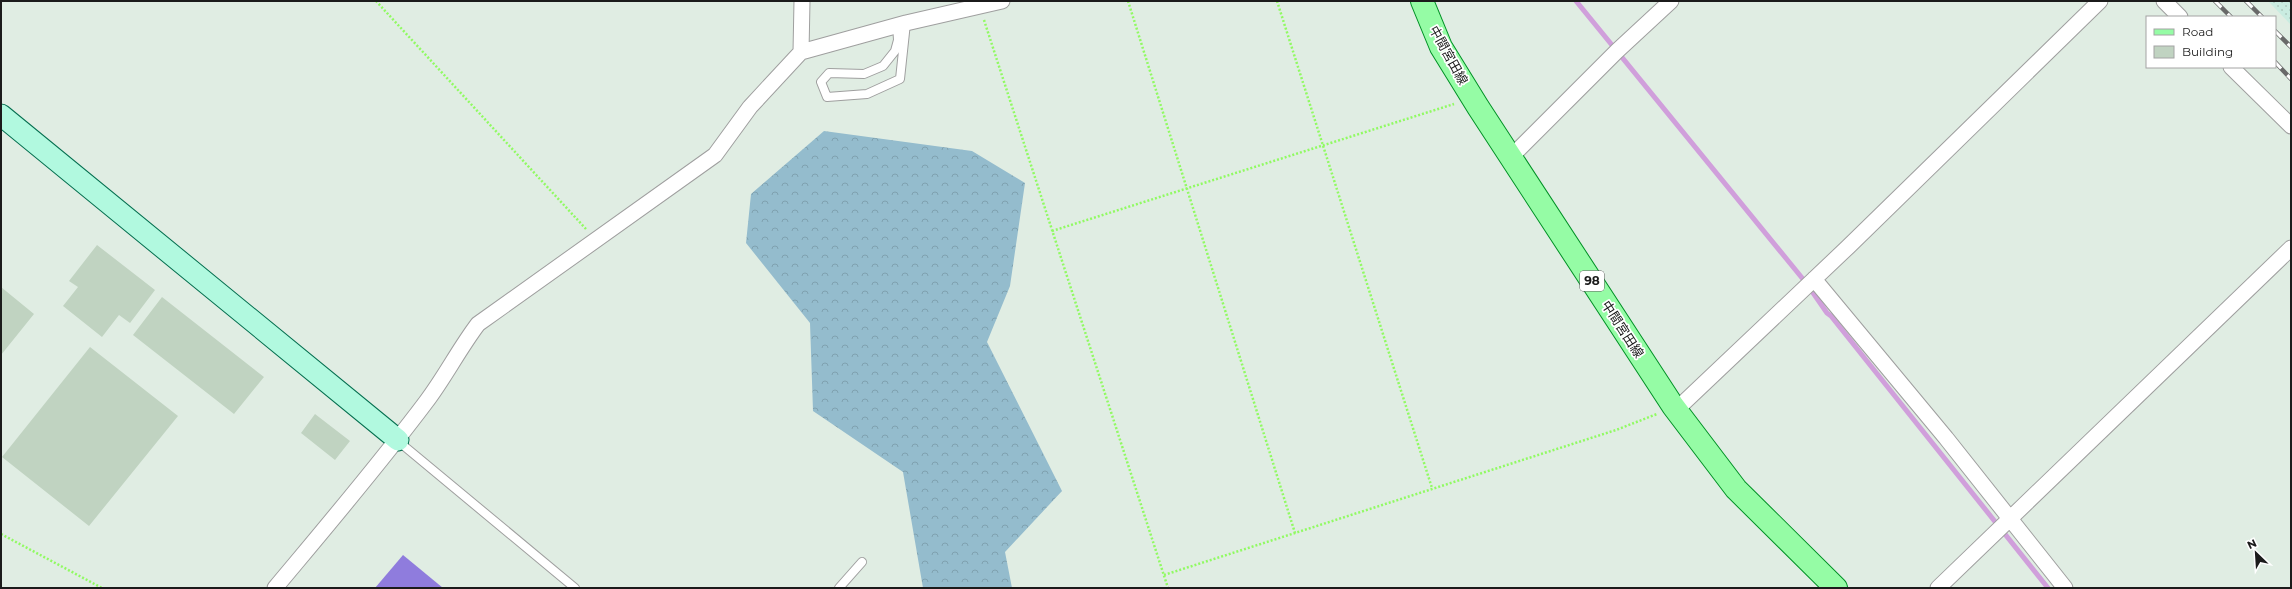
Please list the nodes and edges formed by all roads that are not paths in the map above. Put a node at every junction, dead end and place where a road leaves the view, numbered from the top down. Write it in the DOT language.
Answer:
graph roads {
  1 [pos="802,1"];
  2 [pos="1002,1"];
  3 [pos="1422,1"];
  4 [pos="1671,1"];
  5 [pos="2100,1"];
  6 [pos="2164,1"];
  7 [pos="2179,16"];
  8 [pos="901,24"];
  9 [pos="801,52"];
  10 [pos="2232,68"];
  11 [pos="1,115"];
  12 [pos="2291,126"];
  13 [pos="1511,157"];
  14 [pos="2291,248"];
  15 [pos="1814,279"];
  16 [pos="1674,408"];
  17 [pos="398,440"];
  18 [pos="2009,519"];
  19 [pos="862,562"];
  20 [pos="1832,587"];
  21 [pos="275,588"];
  22 [pos="575,588"];
  23 [pos="839,588"];
  24 [pos="1938,588"];
  25 [pos="2065,588"];
  1 -- 9 [label="street"];
  2 -- 8 [label="street"];
  3 -- 13 [label="main road, 中間宮田線 / 98"];
  4 -- 13 [label="street"];
  5 -- 15 [label="street"];
  6 -- 7 [label="street"];
  8 -- 8 [label="lane"];
  8 -- 9 [label="street"];
  9 -- 17 [label="street"];
  10 -- 12 [label="street"];
  11 -- 17 [label="street"];
  13 -- 16 [label="main road, 中間宮田線 / 98"];
  14 -- 18 [label="street"];
  15 -- 16 [label="street"];
  15 -- 18 [label="street"];
  16 -- 20 [label="main road, 中間宮田線 / 98"];
  17 -- 21 [label="street"];
  17 -- 22 [label="lane"];
  18 -- 24 [label="street"];
  18 -- 25 [label="street"];
  19 -- 23 [label="lane"];
}
